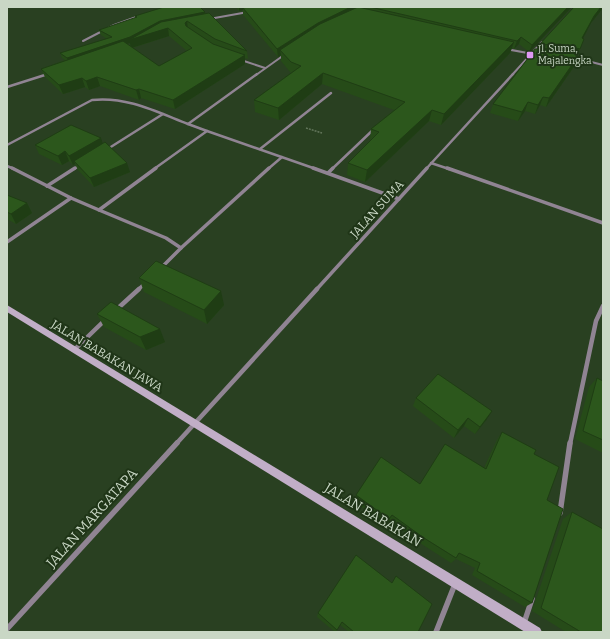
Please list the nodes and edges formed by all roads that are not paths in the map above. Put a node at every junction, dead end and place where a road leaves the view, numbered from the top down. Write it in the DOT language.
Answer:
graph roads {
  1 [pos="251,12"];
  2 [pos="145,14"];
  3 [pos="206,19"];
  4 [pos="545,39"];
  5 [pos="83,41"];
  6 [pos="501,48"];
  7 [pos="289,52"];
  8 [pos="536,53"];
  9 [pos="530,55"];
  10 [pos="568,56"];
  11 [pos="237,60"];
  12 [pos="603,65"];
  13 [pos="265,68"];
  14 [pos="49,73"];
  15 [pos="7,87"];
  16 [pos="330,92"];
  17 [pos="163,114"];
  18 [pos="188,124"];
  19 [pos="378,124"];
  20 [pos="207,131"];
  21 [pos="7,145"];
  22 [pos="260,149"];
  23 [pos="102,152"];
  24 [pos="282,157"];
  25 [pos="88,161"];
  26 [pos="431,163"];
  27 [pos="7,166"];
  28 [pos="328,173"];
  29 [pos="48,186"];
  30 [pos="71,198"];
  31 [pos="398,199"];
  32 [pos="99,210"];
  33 [pos="603,223"];
  34 [pos="7,242"];
  35 [pos="181,248"];
  36 [pos="154,274"];
  37 [pos="149,279"];
  38 [pos="603,306"];
  39 [pos="7,308"];
  40 [pos="114,311"];
  41 [pos="109,317"];
  42 [pos="74,350"];
  43 [pos="194,423"];
  44 [pos="558,521"];
  45 [pos="456,583"];
  46 [pos="534,595"];
  47 [pos="524,625"];
  48 [pos="7,629"];
  49 [pos="436,632"];
  50 [pos="536,632"];
  1 -- 3 [label="street"];
  2 -- 5 [label="street"];
  4 -- 9 [label="street, JALAN SUMA"];
  6 -- 9 [label="street"];
  7 -- 13 [label="street"];
  8 -- 9 [label="street"];
  9 -- 26 [label="street, JALAN SUMA"];
  10 -- 12 [label="street"];
  11 -- 13 [label="street"];
  13 -- 18 [label="street"];
  14 -- 15 [label="street"];
  16 -- 22 [label="street"];
  17 -- 18 [label="street"];
  17 -- 21 [label="street"];
  17 -- 23 [label="street"];
  18 -- 20 [label="street"];
  19 -- 28 [label="street"];
  20 -- 22 [label="street"];
  20 -- 32 [label="street"];
  22 -- 24 [label="street"];
  24 -- 28 [label="street"];
  24 -- 35 [label="street"];
  25 -- 29 [label="street"];
  26 -- 31 [label="street, JALAN SUMA"];
  26 -- 33 [label="street"];
  27 -- 29 [label="street"];
  28 -- 31 [label="street"];
  29 -- 30 [label="street"];
  30 -- 32 [label="street"];
  30 -- 34 [label="street"];
  31 -- 43 [label="street, JALAN SUMA"];
  32 -- 35 [label="street"];
  35 -- 36 [label="street"];
  37 -- 40 [label="street"];
  38 -- 44 [label="street"];
  39 -- 42 [label="street, JALAN BABAKAN JAWA"];
  41 -- 42 [label="street"];
  42 -- 43 [label="street, JALAN BABAKAN JAWA"];
  43 -- 45 [label="street, JALAN BABAKAN"];
  43 -- 48 [label="street, JALAN MARGATAPA"];
  45 -- 47 [label="street, JALAN BABAKAN"];
  45 -- 49 [label="street"];
  46 -- 47 [label="street"];
  47 -- 50 [label="street, JALAN BABAKAN"];
}
